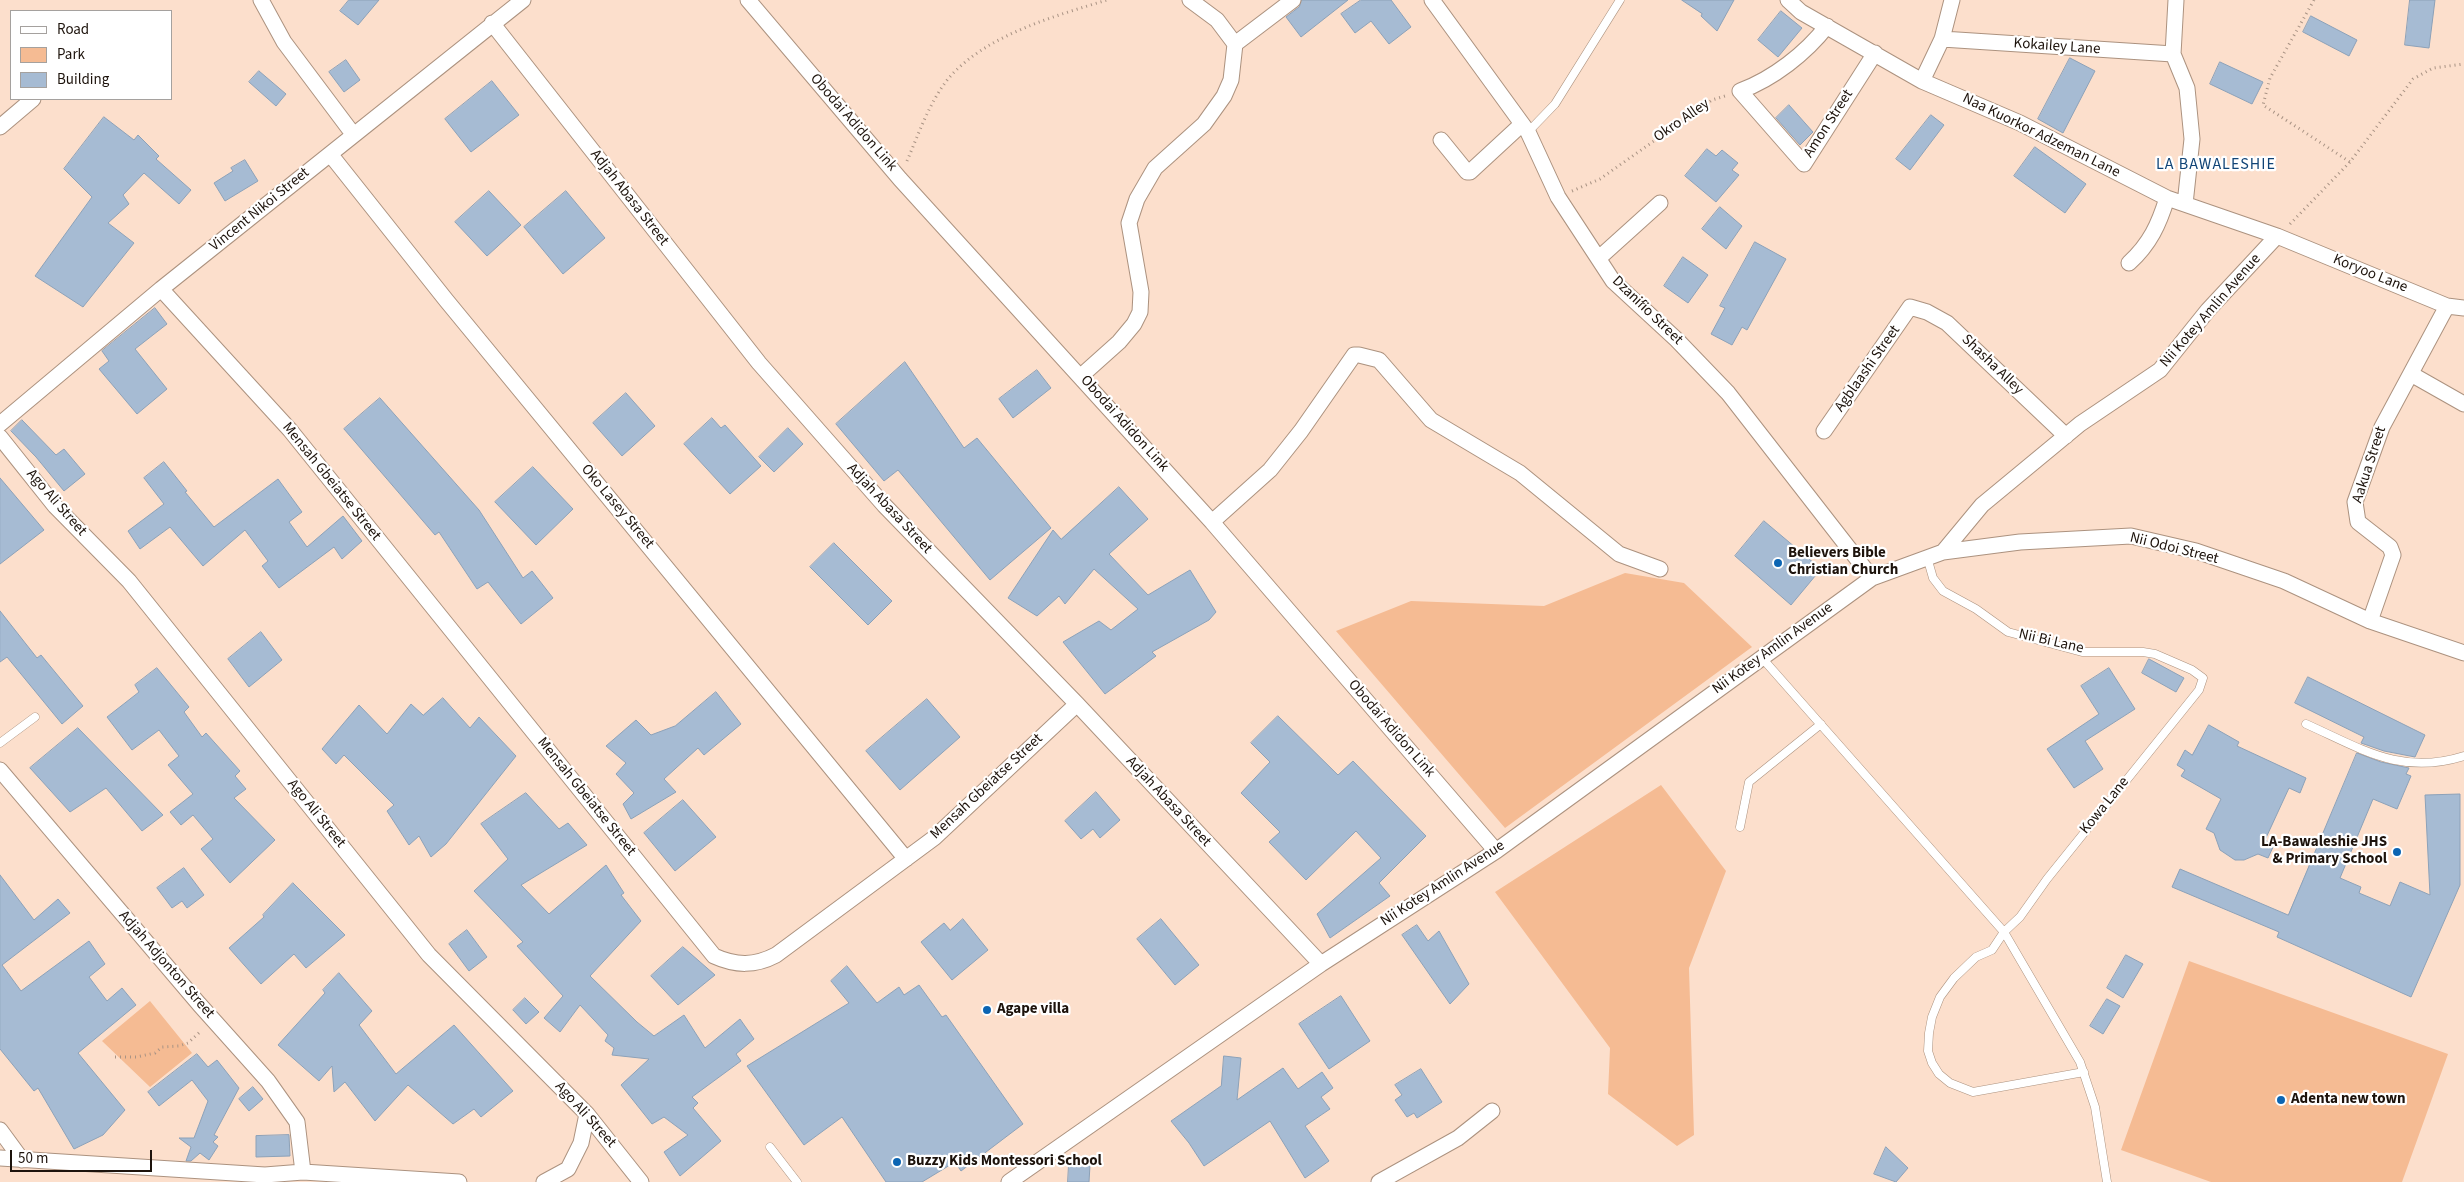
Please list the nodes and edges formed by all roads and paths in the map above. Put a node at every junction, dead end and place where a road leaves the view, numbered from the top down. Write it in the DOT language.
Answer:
graph roads {
  1 [pos="261,0"];
  2 [pos="524,0"];
  3 [pos="748,0"];
  4 [pos="1107,0"];
  5 [pos="1190,0"];
  6 [pos="1293,0"];
  7 [pos="1432,0"];
  8 [pos="1620,0"];
  9 [pos="1788,0"];
  10 [pos="1952,0"];
  11 [pos="2176,0"];
  12 [pos="2314,0"];
  13 [pos="492,23"];
  14 [pos="1827,26"];
  15 [pos="1942,40"];
  16 [pos="1235,44"];
  17 [pos="1875,53"];
  18 [pos="2173,54"];
  19 [pos="2464,64"];
  20 [pos="1922,81"];
  21 [pos="1740,91"];
  22 [pos="32,100"];
  23 [pos="0,127"];
  24 [pos="1525,128"];
  25 [pos="353,134"];
  26 [pos="1441,140"];
  27 [pos="330,154"];
  28 [pos="2350,162"];
  29 [pos="900,179"];
  30 [pos="1558,197"];
  31 [pos="2167,198"];
  32 [pos="1660,203"];
  33 [pos="2185,204"];
  34 [pos="2277,236"];
  35 [pos="1599,258"];
  36 [pos="2129,263"];
  37 [pos="161,289"];
  38 [pos="2447,306"];
  39 [pos="1910,307"];
  40 [pos="2464,308"];
  41 [pos="2411,374"];
  42 [pos="1081,376"];
  43 [pos="2464,404"];
  44 [pos="0,424"];
  45 [pos="1824,431"];
  46 [pos="0,436"];
  47 [pos="2066,436"];
  48 [pos="1212,522"];
  49 [pos="1943,552"];
  50 [pos="1927,557"];
  51 [pos="1660,569"];
  52 [pos="1872,578"];
  53 [pos="2370,621"];
  54 [pos="2464,652"];
  55 [pos="1762,658"];
  56 [pos="2202,678"];
  57 [pos="1077,704"];
  58 [pos="35,717"];
  59 [pos="1821,724"];
  60 [pos="2306,724"];
  61 [pos="0,743"];
  62 [pos="2464,756"];
  63 [pos="0,770"];
  64 [pos="1740,826"];
  65 [pos="1496,851"];
  66 [pos="906,859"];
  67 [pos="2004,932"];
  68 [pos="1320,964"];
  69 [pos="213,1020"];
  70 [pos="115,1057"];
  71 [pos="2084,1072"];
  72 [pos="1492,1111"];
  73 [pos="587,1114"];
  74 [pos="0,1130"];
  75 [pos="770,1147"];
  76 [pos="0,1158"];
  77 [pos="22,1160"];
  78 [pos="303,1172"];
  79 [pos="459,1182"];
  80 [pos="544,1182"];
  81 [pos="641,1182"];
  82 [pos="797,1182"];
  83 [pos="1009,1182"];
  84 [pos="1379,1182"];
  85 [pos="2107,1182"];
  1 -- 25 [label="street"];
  2 -- 13 [label="street, Vincent Nikoi Street"];
  3 -- 29 [label="street, Obodai Adidon Link"];
  4 -- 29 [label="path"];
  5 -- 16 [label="street"];
  6 -- 16 [label="street"];
  7 -- 24 [label="street, Dzanifio Street"];
  8 -- 24 [label="lane"];
  9 -- 14 [label="street, Naa Kuorkor Adzeman Lane"];
  10 -- 15 [label="street"];
  11 -- 18 [label="street"];
  12 -- 28 [label="path"];
  13 -- 25 [label="street, Vincent Nikoi Street"];
  13 -- 57 [label="street, Adjah Abasa Street"];
  14 -- 17 [label="street, Naa Kuorkor Adzeman Lane"];
  14 -- 21 [label="street"];
  15 -- 18 [label="street, Kokailey Lane"];
  15 -- 20 [label="street"];
  16 -- 42 [label="street"];
  17 -- 20 [label="street, Naa Kuorkor Adzeman Lane"];
  17 -- 21 [label="street, Amon Street"];
  18 -- 33 [label="street"];
  19 -- 28 [label="path"];
  20 -- 31 [label="street, Naa Kuorkor Adzeman Lane"];
  21 -- 30 [label="path, Okro Alley"];
  22 -- 23 [label="street"];
  24 -- 26 [label="street"];
  24 -- 30 [label="street, Dzanifio Street"];
  25 -- 27 [label="street, Vincent Nikoi Street"];
  27 -- 37 [label="street, Vincent Nikoi Street"];
  27 -- 66 [label="street, Oko Lasey Street"];
  28 -- 34 [label="path"];
  29 -- 42 [label="street, Obodai Adidon Link"];
  30 -- 35 [label="street, Dzanifio Street"];
  31 -- 33 [label="street, Naa Kuorkor Adzeman Lane"];
  31 -- 36 [label="street"];
  32 -- 35 [label="street"];
  33 -- 34 [label="street, Naa Kuorkor Adzeman Lane"];
  34 -- 38 [label="street, Koryoo Lane"];
  34 -- 47 [label="street, Nii Kotey Amlin Avenue"];
  35 -- 52 [label="street, Dzanifio Street"];
  37 -- 44 [label="street, Vincent Nikoi Street"];
  37 -- 66 [label="street, Mensah Gbeiatse Street"];
  38 -- 40 [label="street, Koryoo Lane"];
  38 -- 41 [label="street, Aakua Street"];
  39 -- 45 [label="street, Agblaashi Street"];
  39 -- 47 [label="street, Shasha Alley"];
  41 -- 43 [label="street"];
  41 -- 53 [label="street, Aakua Street"];
  42 -- 48 [label="street, Obodai Adidon Link"];
  46 -- 73 [label="street, Ago Ali Street"];
  47 -- 49 [label="street, Nii Kotey Amlin Avenue"];
  48 -- 51 [label="street"];
  48 -- 65 [label="street, Obodai Adidon Link"];
  49 -- 50 [label="street, Nii Odoi Street"];
  49 -- 53 [label="street, Nii Odoi Street"];
  50 -- 52 [label="street, Nii Odoi Street"];
  50 -- 56 [label="lane, Nii Bi Lane"];
  52 -- 55 [label="street, Nii Kotey Amlin Avenue"];
  53 -- 54 [label="street, Nii Odoi Street"];
  55 -- 59 [label="lane"];
  55 -- 65 [label="street, Nii Kotey Amlin Avenue"];
  56 -- 67 [label="lane, Kowa Lane"];
  57 -- 66 [label="street, Mensah Gbeiatse Street"];
  57 -- 68 [label="street, Adjah Abasa Street"];
  58 -- 61 [label="lane"];
  59 -- 64 [label="lane"];
  59 -- 67 [label="lane"];
  60 -- 62 [label="lane"];
  63 -- 69 [label="street, Adjah Adjonton Street"];
  65 -- 68 [label="street, Nii Kotey Amlin Avenue"];
  67 -- 71 [label="lane"];
  67 -- 71 [label="lane, Kowa Lane"];
  68 -- 83 [label="street, Nii Kotey Amlin Avenue"];
  69 -- 70 [label="path"];
  69 -- 78 [label="street, Adjah Adjonton Street"];
  71 -- 85 [label="lane"];
  72 -- 84 [label="street"];
  73 -- 80 [label="street"];
  73 -- 81 [label="street, Ago Ali Street"];
  74 -- 77 [label="street"];
  75 -- 82 [label="lane"];
  76 -- 77 [label="street"];
  77 -- 78 [label="street"];
  78 -- 79 [label="street"];
}
